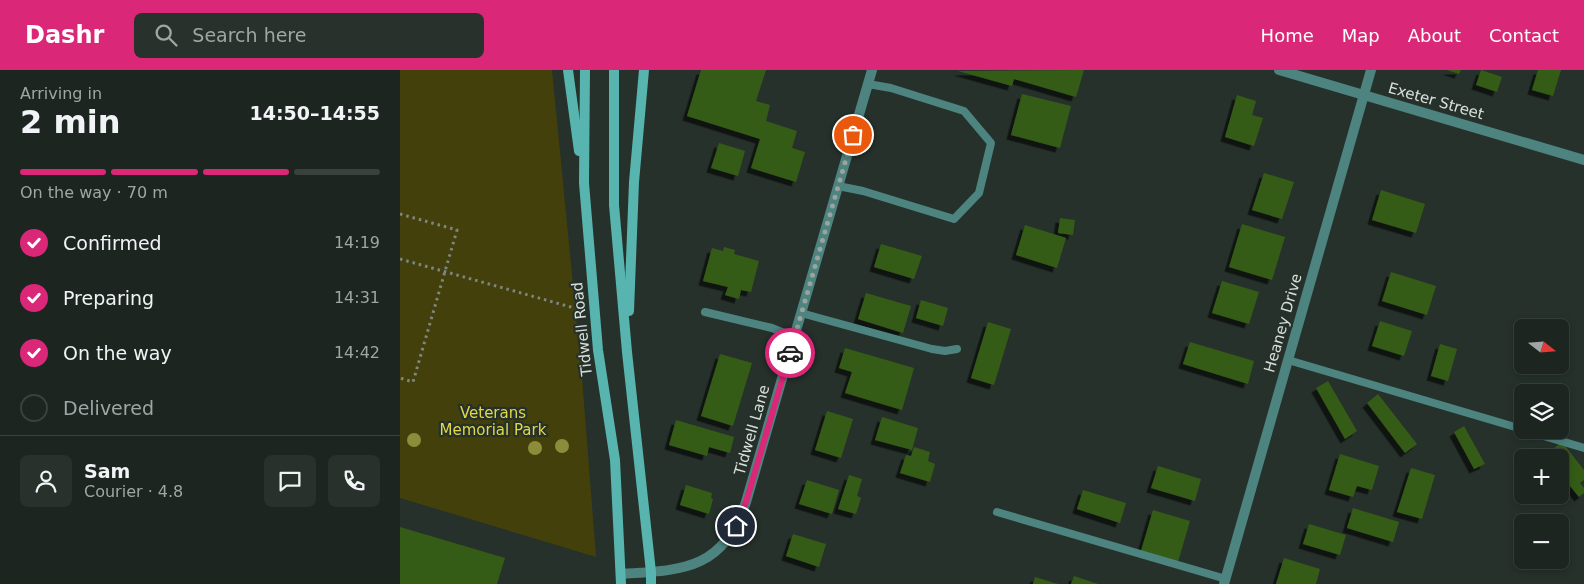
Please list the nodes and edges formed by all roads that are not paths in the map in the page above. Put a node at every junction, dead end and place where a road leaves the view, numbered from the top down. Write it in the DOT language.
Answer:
graph roads {
  1 [pos="568,70"];
  2 [pos="585,70"];
  3 [pos="614,70"];
  4 [pos="644,70"];
  5 [pos="872,70"];
  6 [pos="1279,70"];
  7 [pos="1371,70"];
  8 [pos="868,84"];
  9 [pos="1363,95"];
  10 [pos="1584,160"];
  11 [pos="584,183"];
  12 [pos="838,186"];
  13 [pos="705,312"];
  14 [pos="801,313"];
  15 [pos="794,336"];
  16 [pos="957,349"];
  17 [pos="627,352"];
  18 [pos="1288,360"];
  19 [pos="1514,427"];
  20 [pos="1554,439"];
  21 [pos="1584,448"];
  22 [pos="997,512"];
  23 [pos="651,572"];
  24 [pos="621,579"];
  25 [pos="1225,581"];
  26 [pos="651,584"];
  1 -- 11 [label="main road"];
  2 -- 11 [label="main road, Tidwell Road"];
  3 -- 17 [label="main road"];
  4 -- 17 [label="main road"];
  5 -- 8 [label="street, Tidwell Lane"];
  6 -- 9 [label="street, Exeter Street"];
  7 -- 9 [label="street, Heaney Drive"];
  8 -- 12 [label="street, Tidwell Lane"];
  8 -- 12 [label="lane"];
  9 -- 10 [label="street, Exeter Street"];
  9 -- 18 [label="street, Heaney Drive"];
  11 -- 24 [label="main road, Tidwell Road"];
  12 -- 14 [label="street, Tidwell Lane"];
  13 -- 15 [label="lane"];
  14 -- 15 [label="street, Tidwell Lane"];
  14 -- 16 [label="lane"];
  15 -- 23 [label="street, Tidwell Lane"];
  17 -- 23 [label="main road"];
  18 -- 19 [label="lane"];
  18 -- 25 [label="street, Heaney Drive"];
  20 -- 21 [label="lane"];
  22 -- 25 [label="lane"];
  23 -- 24 [label="street, Tidwell Lane"];
  23 -- 26 [label="main road"];
}
